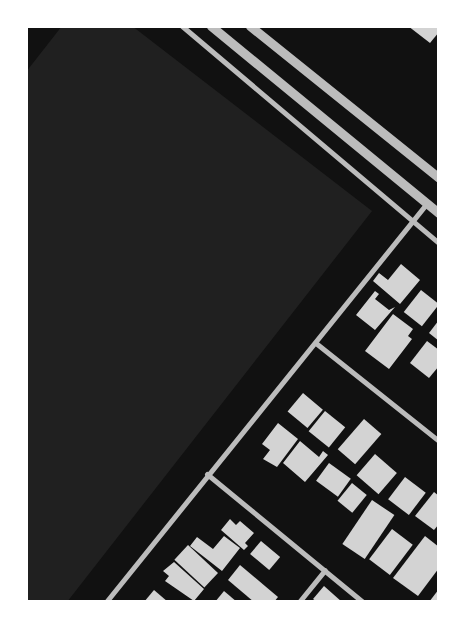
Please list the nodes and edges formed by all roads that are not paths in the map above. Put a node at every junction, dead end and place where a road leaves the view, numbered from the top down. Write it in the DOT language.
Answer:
graph roads {
  1 [pos="182,26"];
  2 [pos="211,26"];
  3 [pos="250,26"];
  4 [pos="439,178"];
  5 [pos="427,203"];
  6 [pos="439,213"];
  7 [pos="414,222"];
  8 [pos="439,243"];
  9 [pos="317,344"];
  10 [pos="439,441"];
  11 [pos="207,474"];
  12 [pos="325,570"];
  13 [pos="106,602"];
  14 [pos="299,602"];
  15 [pos="364,602"];
  1 -- 7 [label="street"];
  2 -- 5 [label="street"];
  3 -- 4 [label="street"];
  5 -- 6 [label="street"];
  5 -- 7 [label="street"];
  7 -- 8 [label="street"];
  7 -- 9 [label="street"];
  9 -- 10 [label="street"];
  9 -- 11 [label="street"];
  11 -- 12 [label="street"];
  11 -- 13 [label="street"];
  12 -- 14 [label="street"];
  12 -- 15 [label="street"];
}
